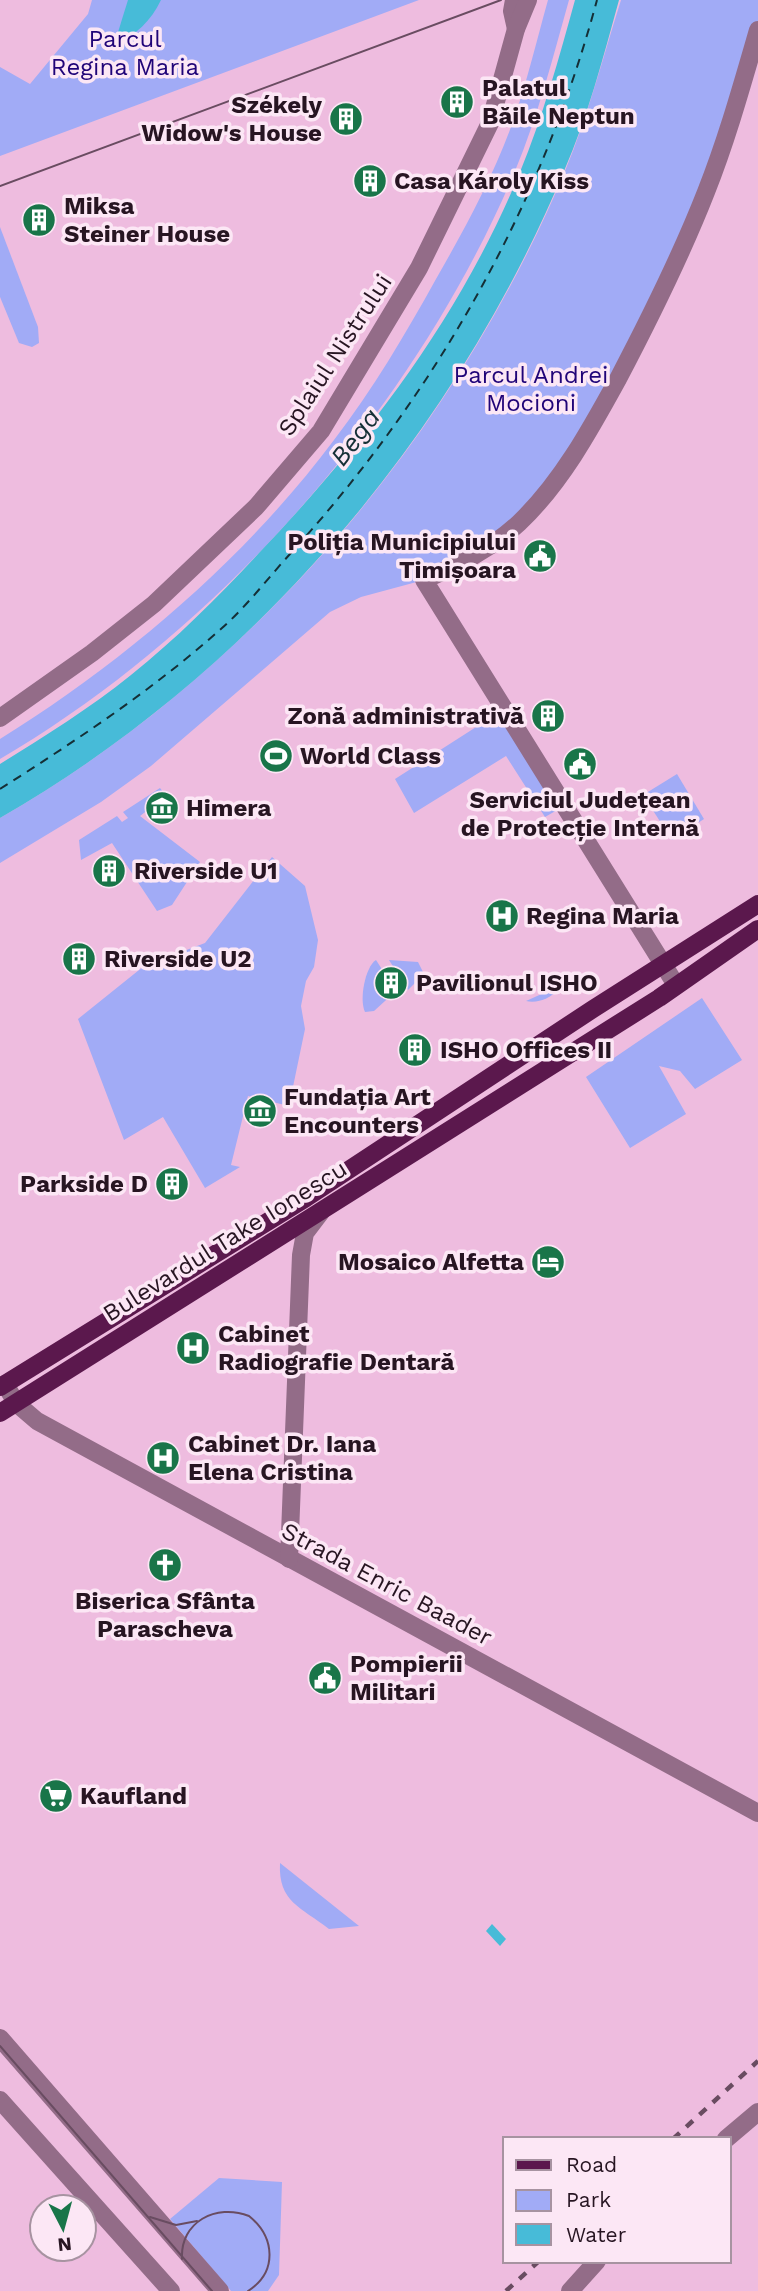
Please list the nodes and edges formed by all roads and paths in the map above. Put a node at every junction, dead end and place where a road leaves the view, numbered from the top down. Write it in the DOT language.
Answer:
graph roads {
  1 [pos="514,0"];
  2 [pos="528,0"];
  3 [pos="516,29"];
  4 [pos="758,30"];
  5 [pos="0,718"];
  6 [pos="758,904"];
  7 [pos="758,929"];
  8 [pos="663,963"];
  9 [pos="676,985"];
  10 [pos="325,1208"];
  11 [pos="3,1386"];
  12 [pos="16,1403"];
  13 [pos="0,1413"];
  14 [pos="289,1559"];
  15 [pos="758,1813"];
  16 [pos="0,2038"];
  17 [pos="0,2100"];
  18 [pos="758,2112"];
  19 [pos="728,2137"];
  20 [pos="595,2263"];
  21 [pos="170,2291"];
  22 [pos="220,2291"];
  23 [pos="570,2291"];
  1 -- 3 [label="street, Splaiul Nistrului"];
  2 -- 3 [label="street, Splaiul Nistrului"];
  3 -- 5 [label="street, Splaiul Nistrului"];
  4 -- 8 [label="street"];
  6 -- 8 [label="main road, Bulevardul Take Ionescu"];
  7 -- 9 [label="main road, Bulevardul Take Ionescu"];
  8 -- 9 [label="street"];
  8 -- 11 [label="main road, Bulevardul Take Ionescu"];
  9 -- 10 [label="main road, Bulevardul Take Ionescu"];
  10 -- 12 [label="main road, Bulevardul Take Ionescu"];
  10 -- 14 [label="street"];
  11 -- 12 [label="street, Strada Enric Baader"];
  12 -- 13 [label="main road, Bulevardul Take Ionescu"];
  12 -- 14 [label="street, Strada Enric Baader"];
  14 -- 15 [label="street, Strada Enric Baader"];
  16 -- 22 [label="street"];
  17 -- 21 [label="street"];
  18 -- 19 [label="street"];
  20 -- 23 [label="street"];
}
